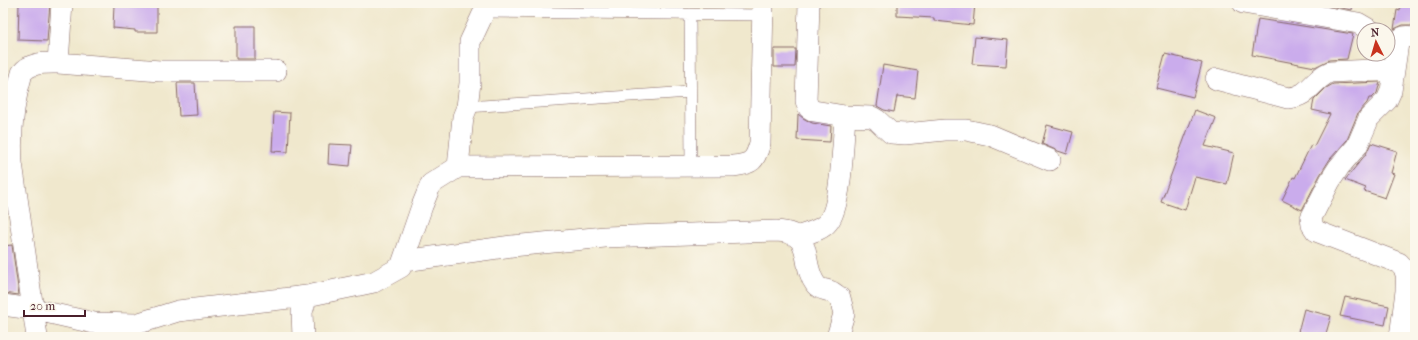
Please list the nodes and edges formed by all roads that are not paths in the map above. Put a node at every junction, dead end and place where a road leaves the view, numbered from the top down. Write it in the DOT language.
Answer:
graph roads {
  1 [pos="62,3"];
  2 [pos="809,3"];
  3 [pos="1243,3"];
  4 [pos="485,7"];
  5 [pos="763,9"];
  6 [pos="696,10"];
  7 [pos="1356,23"];
  8 [pos="1401,38"];
  9 [pos="58,63"];
  10 [pos="1394,68"];
  11 [pos="276,71"];
  12 [pos="1216,79"];
  13 [pos="690,92"];
  14 [pos="467,107"];
  15 [pos="846,116"];
  16 [pos="1050,160"];
  17 [pos="691,166"];
  18 [pos="458,168"];
  19 [pos="797,237"];
  20 [pos="404,261"];
  21 [pos="1410,294"];
  22 [pos="307,296"];
  23 [pos="3,305"];
  24 [pos="32,309"];
  25 [pos="37,337"];
  26 [pos="303,337"];
  27 [pos="837,337"];
  28 [pos="1400,337"];
  1 -- 9 [label="street"];
  2 -- 15 [label="street"];
  3 -- 7 [label="street"];
  4 -- 6 [label="lane"];
  4 -- 14 [label="street"];
  5 -- 6 [label="lane"];
  5 -- 17 [label="street"];
  6 -- 13 [label="lane"];
  8 -- 10 [label="street"];
  9 -- 11 [label="street"];
  9 -- 24 [label="street"];
  10 -- 12 [label="street"];
  10 -- 21 [label="street"];
  13 -- 14 [label="lane"];
  13 -- 17 [label="lane"];
  14 -- 18 [label="street"];
  15 -- 16 [label="street"];
  15 -- 19 [label="street"];
  17 -- 18 [label="street"];
  18 -- 20 [label="street"];
  19 -- 20 [label="street"];
  19 -- 27 [label="street"];
  20 -- 22 [label="street"];
  21 -- 28 [label="street"];
  22 -- 24 [label="street"];
  22 -- 26 [label="street"];
  23 -- 24 [label="street"];
  24 -- 25 [label="street"];
}
